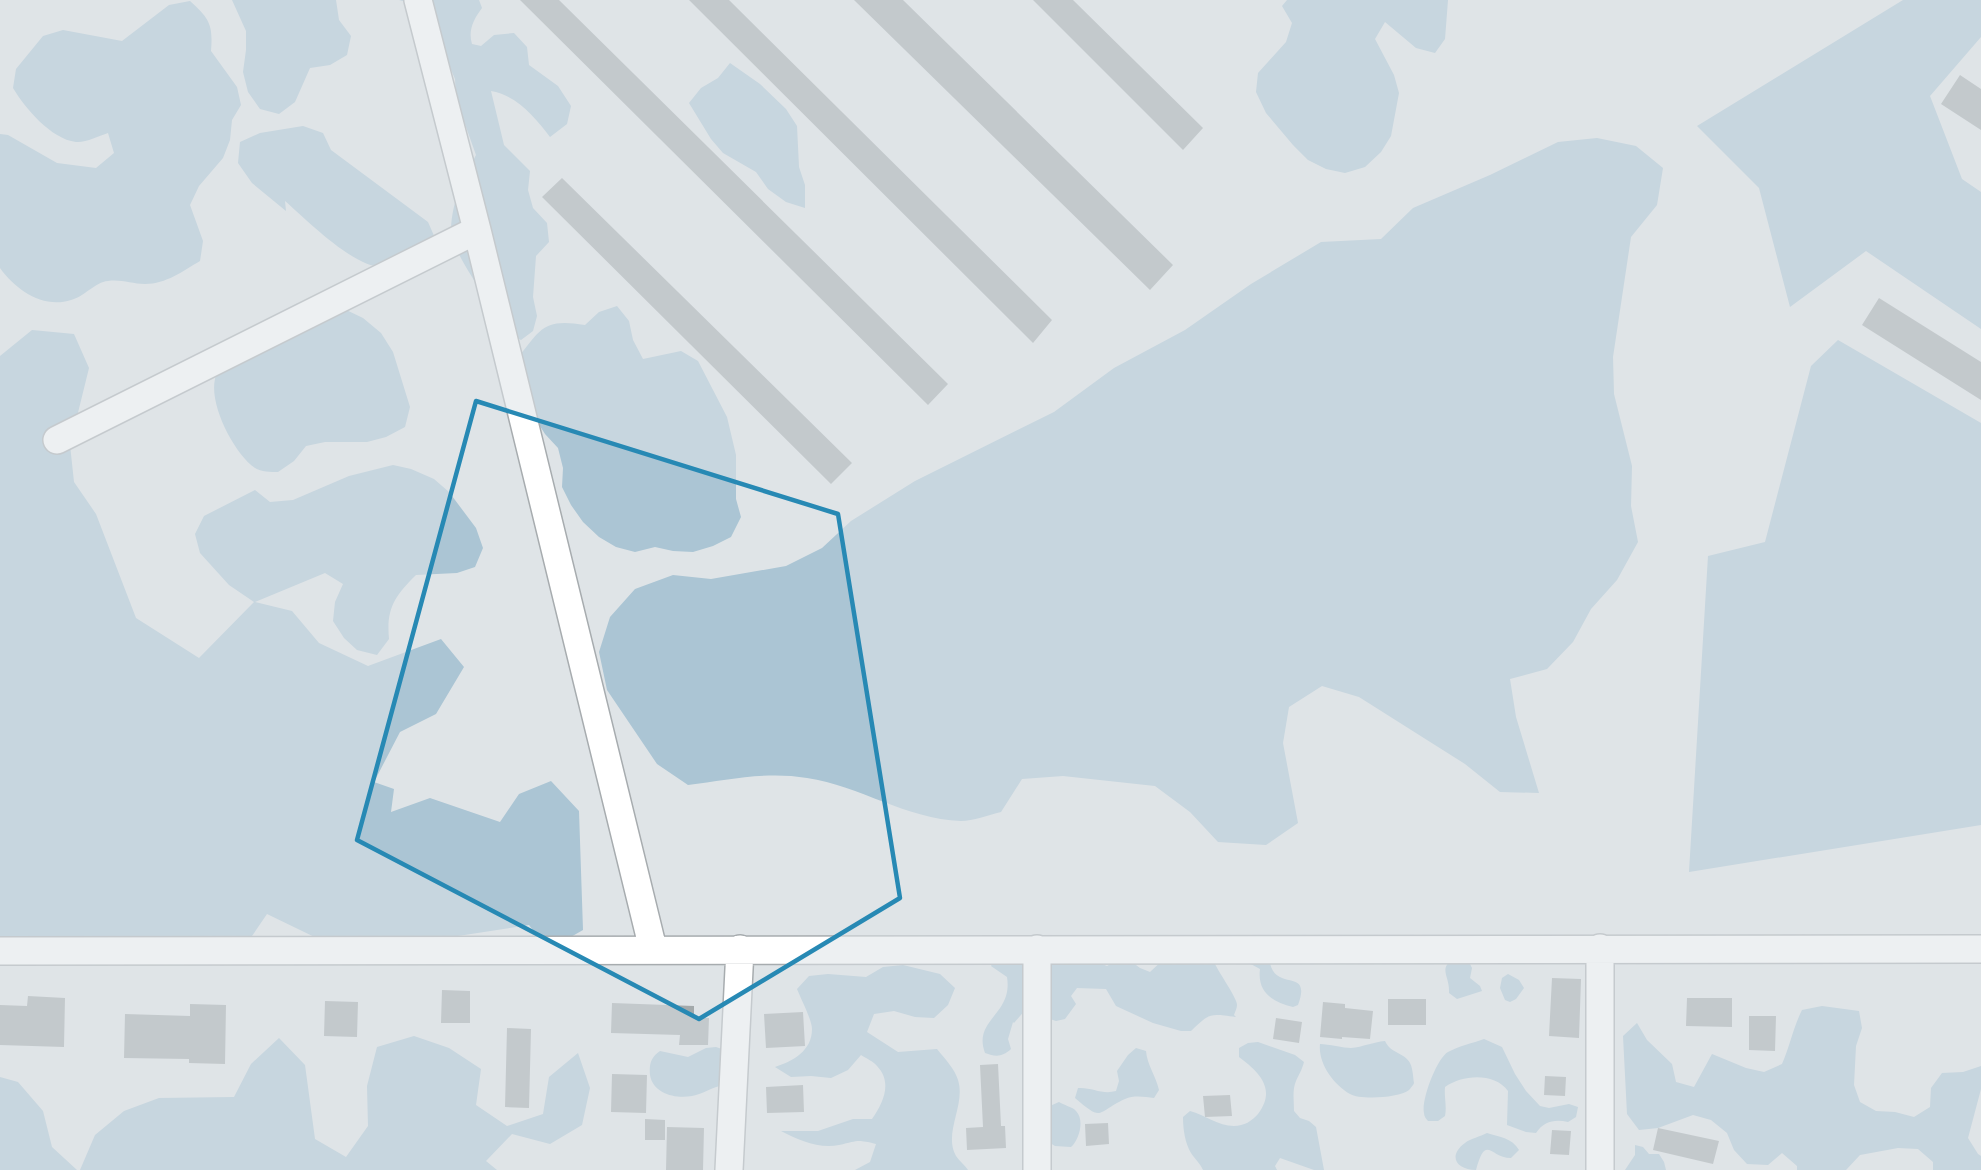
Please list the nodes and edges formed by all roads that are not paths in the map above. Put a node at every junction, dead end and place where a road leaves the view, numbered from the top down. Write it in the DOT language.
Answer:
graph roads {
  1 [pos="418,0"];
  2 [pos="477,230"];
  3 [pos="57,440"];
  4 [pos="1600,948"];
  5 [pos="653,949"];
  6 [pos="740,949"];
  7 [pos="1037,949"];
  8 [pos="1981,949"];
  9 [pos="0,951"];
  10 [pos="729,1170"];
  11 [pos="1037,1170"];
  12 [pos="1600,1170"];
  1 -- 2 [label="street"];
  2 -- 3 [label="street"];
  2 -- 5 [label="street"];
  4 -- 7 [label="street"];
  4 -- 8 [label="street"];
  4 -- 12 [label="street"];
  5 -- 6 [label="street"];
  5 -- 9 [label="street"];
  6 -- 7 [label="street"];
  6 -- 10 [label="street"];
  7 -- 11 [label="street"];
}
